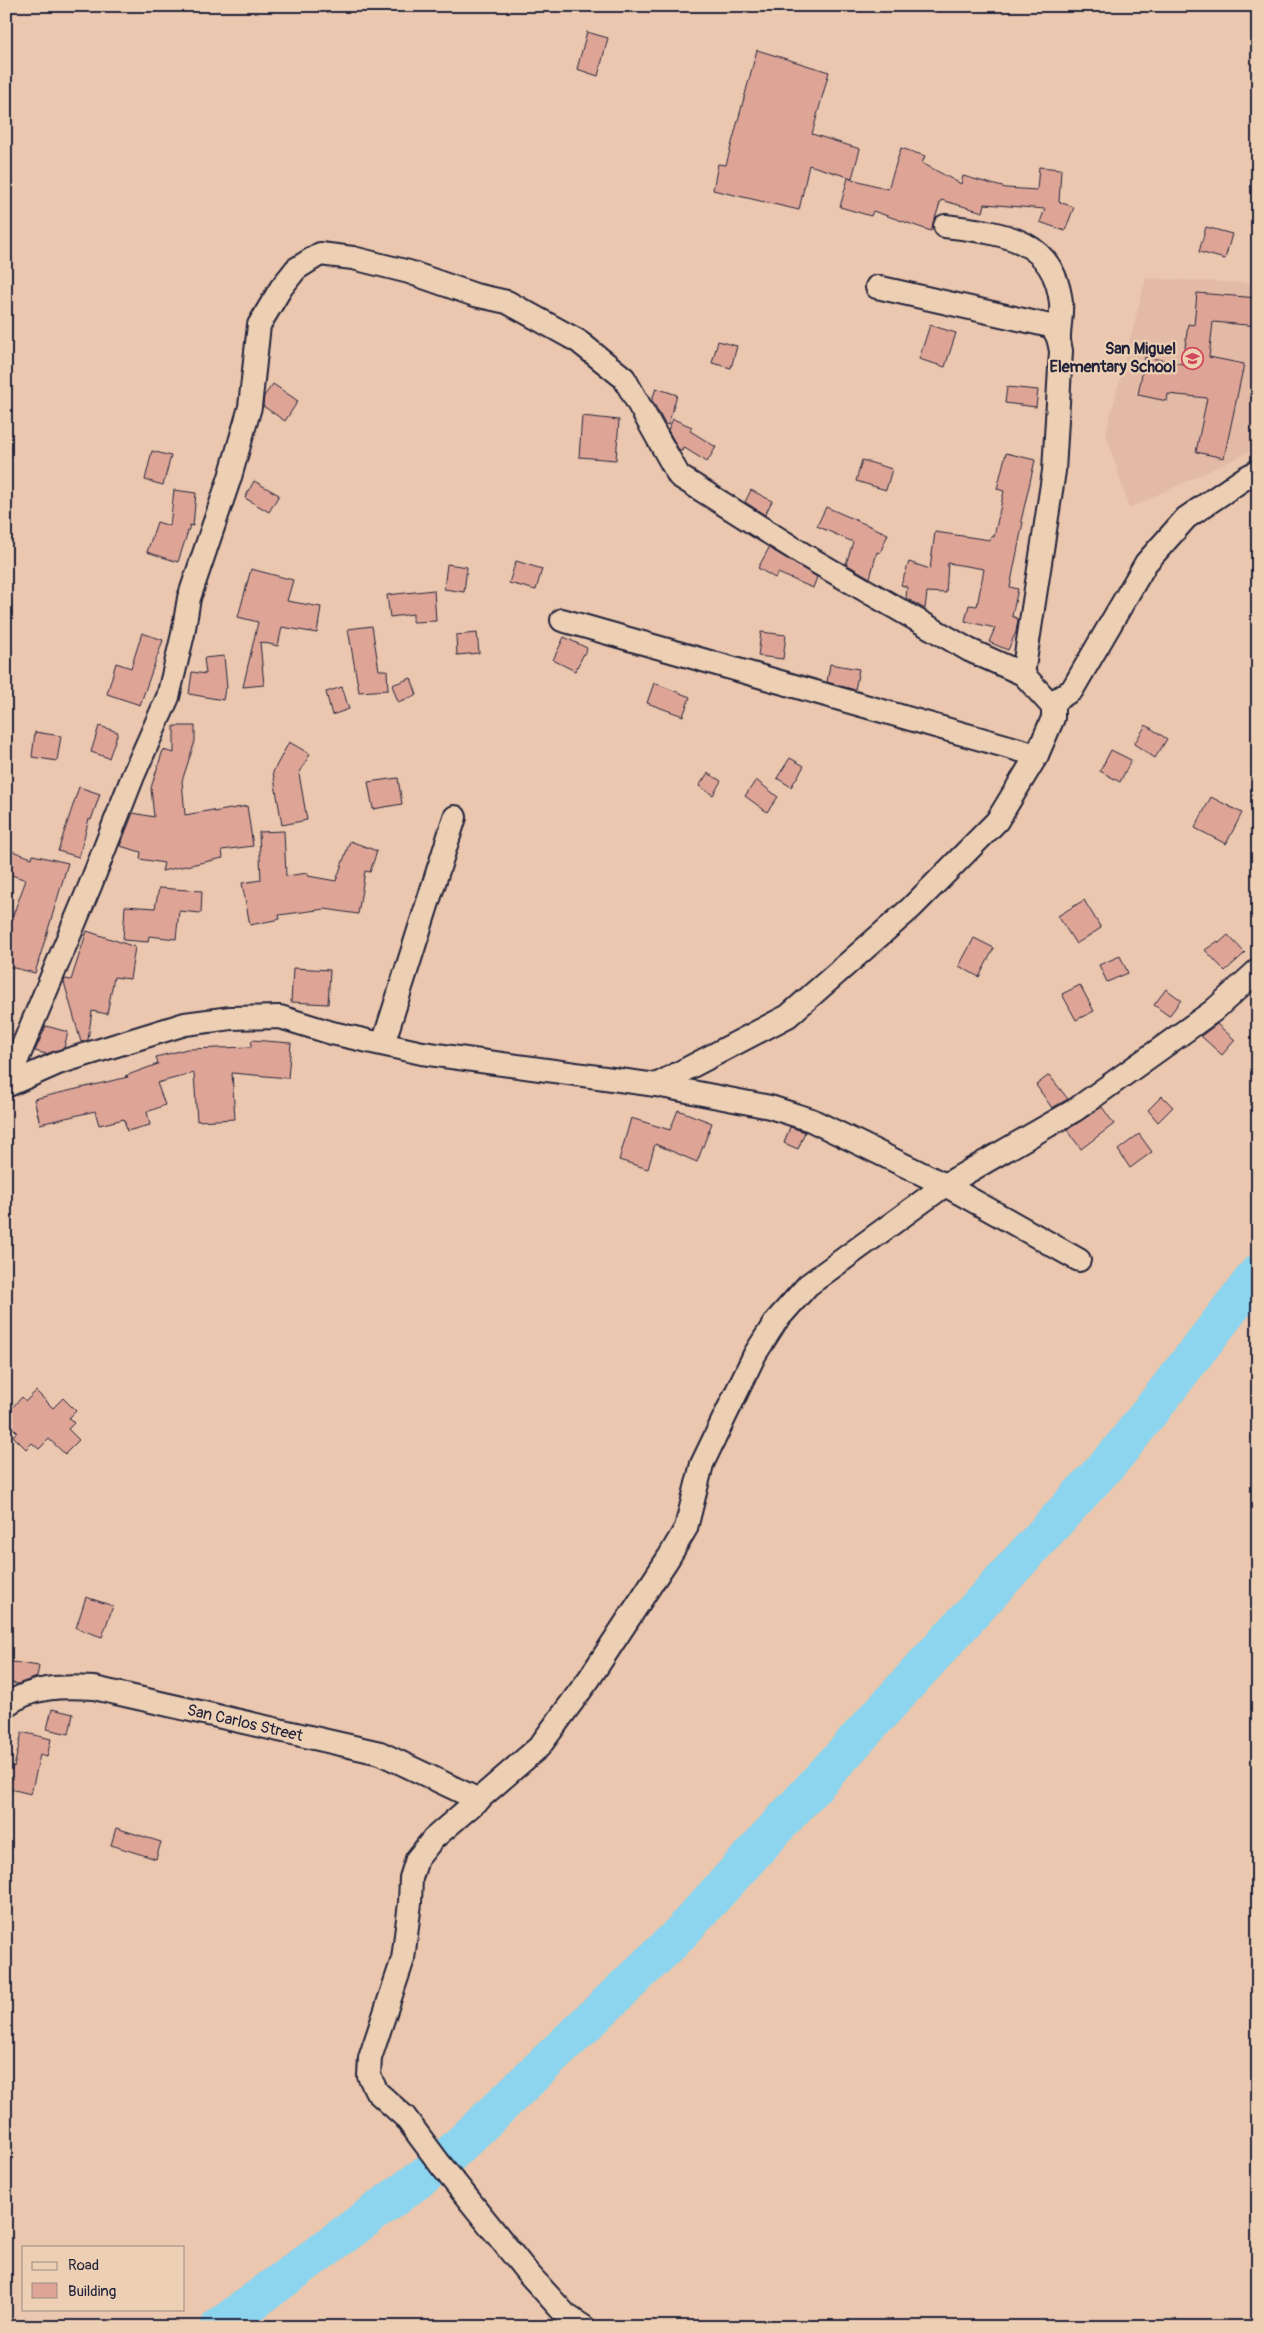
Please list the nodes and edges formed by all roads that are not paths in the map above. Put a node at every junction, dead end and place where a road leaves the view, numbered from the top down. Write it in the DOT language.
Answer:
graph roads {
  1 [pos="945,226"];
  2 [pos="877,286"];
  3 [pos="1059,337"];
  4 [pos="1258,472"];
  5 [pos="562,620"];
  6 [pos="1023,674"];
  7 [pos="1051,702"];
  8 [pos="1037,755"];
  9 [pos="454,817"];
  10 [pos="1258,970"];
  11 [pos="383,1044"];
  12 [pos="656,1085"];
  13 [pos="6,1086"];
  14 [pos="945,1185"];
  15 [pos="1079,1260"];
  16 [pos="6,1705"];
  17 [pos="479,1800"];
  18 [pos="584,2327"];
  1 -- 3 [label="street"];
  2 -- 3 [label="street"];
  3 -- 6 [label="street"];
  4 -- 7 [label="street"];
  5 -- 8 [label="street"];
  6 -- 7 [label="street"];
  6 -- 13 [label="street"];
  7 -- 8 [label="street"];
  8 -- 12 [label="street"];
  9 -- 11 [label="street"];
  10 -- 14 [label="street"];
  11 -- 12 [label="street"];
  11 -- 13 [label="street"];
  12 -- 14 [label="street"];
  14 -- 15 [label="street"];
  14 -- 17 [label="street"];
  16 -- 17 [label="street, San Carlos Street"];
  17 -- 18 [label="street"];
}
